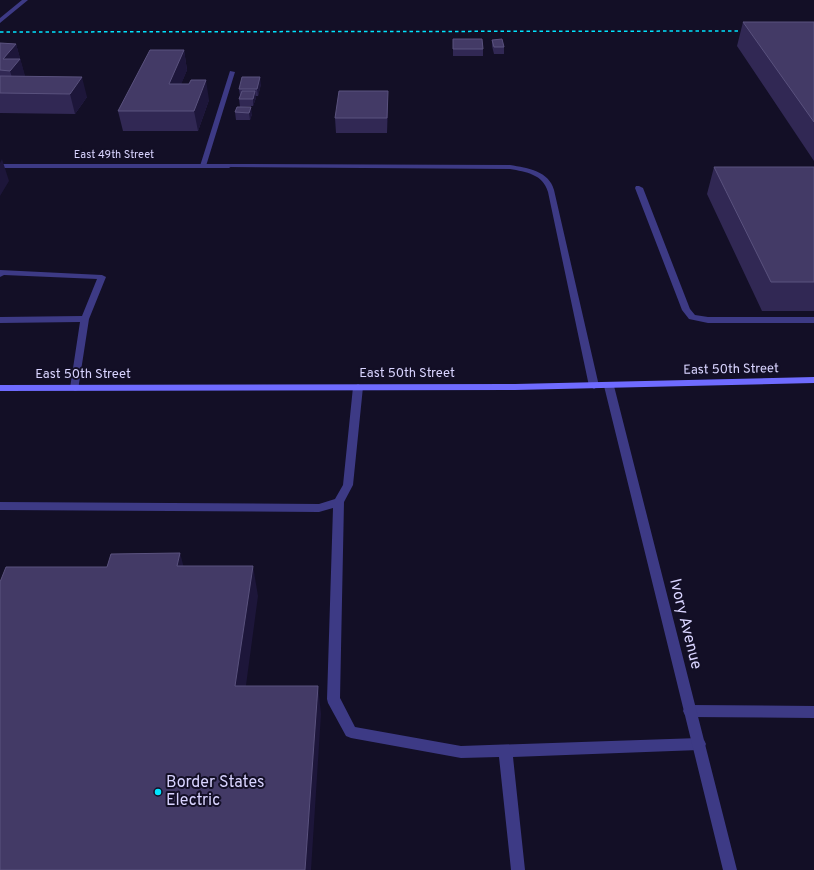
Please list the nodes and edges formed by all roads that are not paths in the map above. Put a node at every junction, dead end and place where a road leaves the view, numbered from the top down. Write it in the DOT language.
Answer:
graph roads {
  1 [pos="26,0"];
  2 [pos="0,21"];
  3 [pos="232,72"];
  4 [pos="0,166"];
  5 [pos="203,166"];
  6 [pos="639,188"];
  7 [pos="0,275"];
  8 [pos="85,319"];
  9 [pos="0,320"];
  10 [pos="814,320"];
  11 [pos="814,380"];
  12 [pos="594,386"];
  13 [pos="609,386"];
  14 [pos="358,387"];
  15 [pos="0,388"];
  16 [pos="75,388"];
  17 [pos="339,502"];
  18 [pos="0,506"];
  19 [pos="690,711"];
  20 [pos="814,712"];
  21 [pos="699,744"];
  22 [pos="505,750"];
  23 [pos="518,870"];
  24 [pos="730,870"];
  1 -- 2 [label="street"];
  3 -- 5 [label="street"];
  4 -- 5 [label="street, East 49th Street"];
  5 -- 12 [label="street, East 49th Street"];
  6 -- 10 [label="street"];
  7 -- 8 [label="street"];
  8 -- 9 [label="street"];
  8 -- 16 [label="street"];
  11 -- 13 [label="main road, East 50th Street"];
  12 -- 13 [label="main road, East 50th Street"];
  12 -- 14 [label="main road, East 50th Street"];
  13 -- 19 [label="street, Ivory Avenue"];
  14 -- 16 [label="main road, East 50th Street"];
  14 -- 17 [label="street"];
  15 -- 16 [label="main road, East 50th Street"];
  17 -- 18 [label="street"];
  17 -- 22 [label="street"];
  19 -- 20 [label="street"];
  19 -- 21 [label="street, Ivory Avenue"];
  21 -- 22 [label="street"];
  21 -- 24 [label="street, Ivory Avenue"];
  22 -- 23 [label="street"];
}
